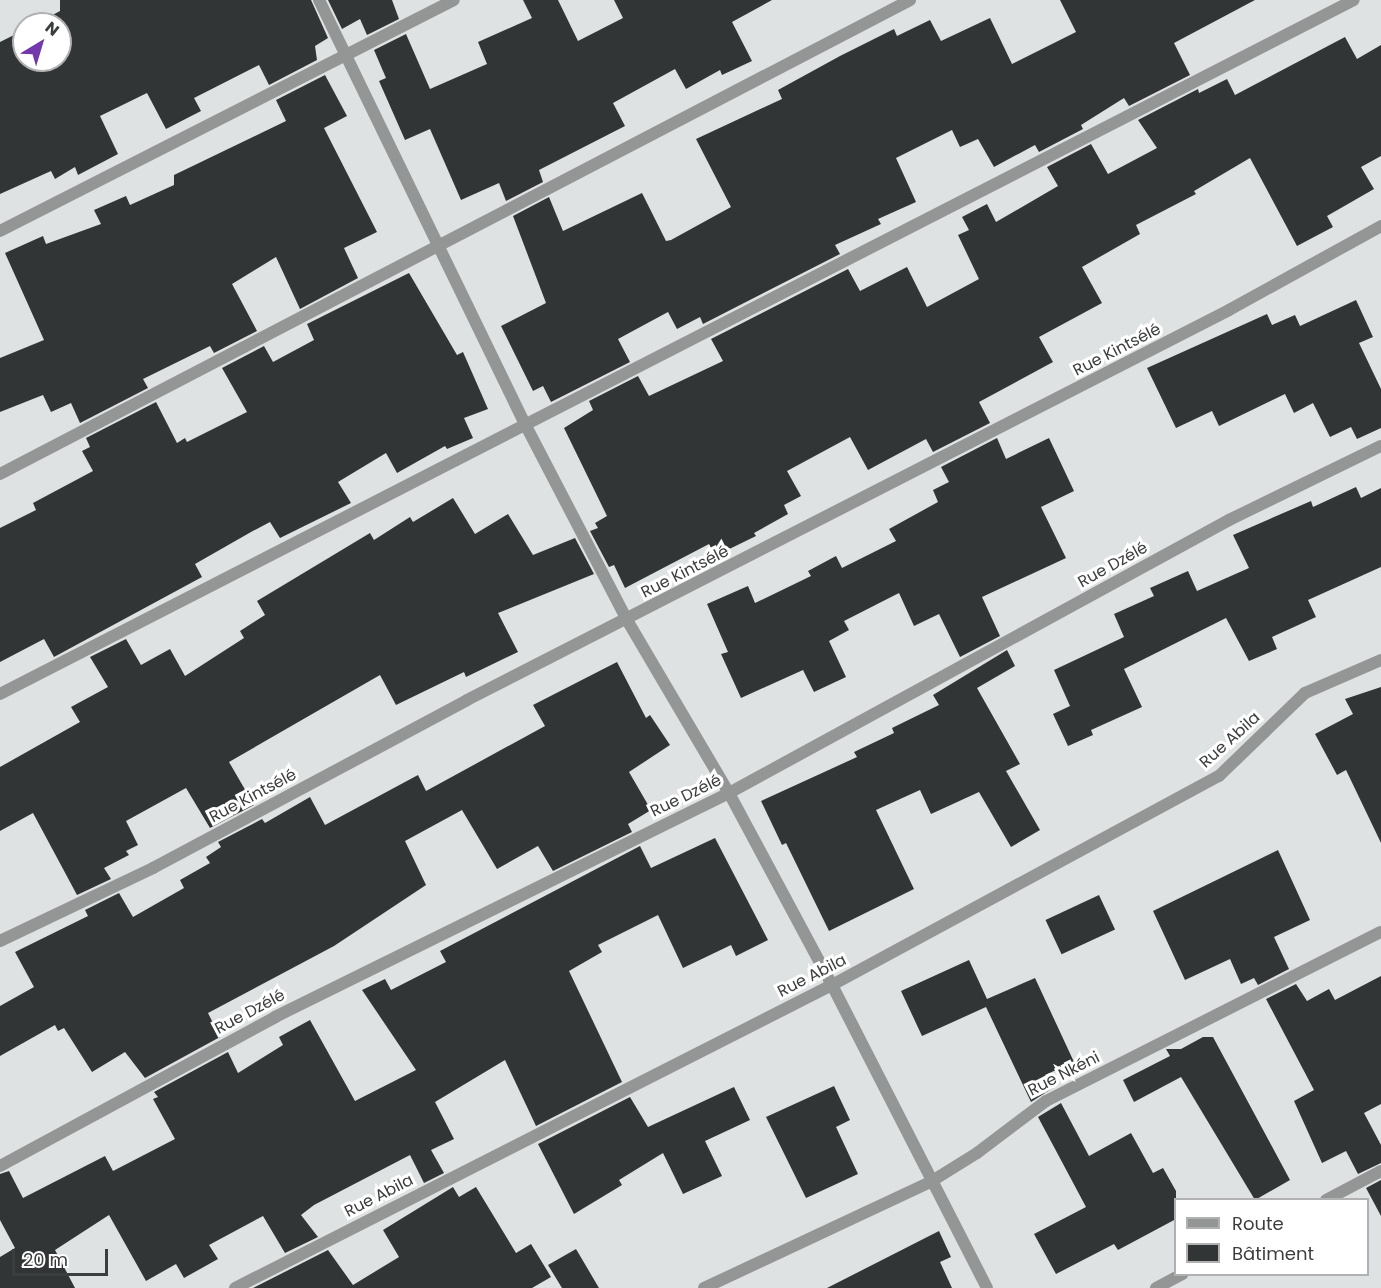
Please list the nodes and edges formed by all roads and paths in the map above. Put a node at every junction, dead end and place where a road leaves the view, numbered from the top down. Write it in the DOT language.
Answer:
graph roads {
  1 [pos="319,0"];
  2 [pos="454,0"];
  3 [pos="910,0"];
  4 [pos="1354,0"];
  5 [pos="347,57"];
  6 [pos="1381,226"];
  7 [pos="0,231"];
  8 [pos="438,246"];
  9 [pos="525,424"];
  10 [pos="1381,446"];
  11 [pos="0,474"];
  12 [pos="627,620"];
  13 [pos="1381,660"];
  14 [pos="0,694"];
  15 [pos="729,793"];
  16 [pos="1381,933"];
  17 [pos="0,941"];
  18 [pos="832,985"];
  19 [pos="0,1166"];
  20 [pos="1381,1171"];
  21 [pos="932,1180"];
  22 [pos="1330,1198"];
  23 [pos="1180,1276"];
  24 [pos="235,1288"];
  25 [pos="704,1288"];
  26 [pos="987,1288"];
  27 [pos="1156,1288"];
  1 -- 5 [label="street"];
  2 -- 5 [label="street"];
  3 -- 8 [label="street"];
  4 -- 9 [label="street"];
  5 -- 7 [label="street"];
  5 -- 8 [label="street"];
  6 -- 12 [label="street, Rue Kintsélé"];
  8 -- 9 [label="street"];
  8 -- 11 [label="street"];
  9 -- 12 [label="street"];
  9 -- 14 [label="street"];
  10 -- 15 [label="street, Rue Dzélé"];
  12 -- 15 [label="street"];
  12 -- 17 [label="street, Rue Kintsélé"];
  13 -- 18 [label="street, Rue Abila"];
  15 -- 18 [label="street"];
  15 -- 19 [label="street, Rue Dzélé"];
  16 -- 21 [label="street, Rue Nkéni"];
  18 -- 21 [label="street"];
  18 -- 24 [label="street, Rue Abila"];
  20 -- 22 [label="street"];
  21 -- 25 [label="street, Rue Nkéni"];
  21 -- 26 [label="street"];
  23 -- 27 [label="street"];
}
